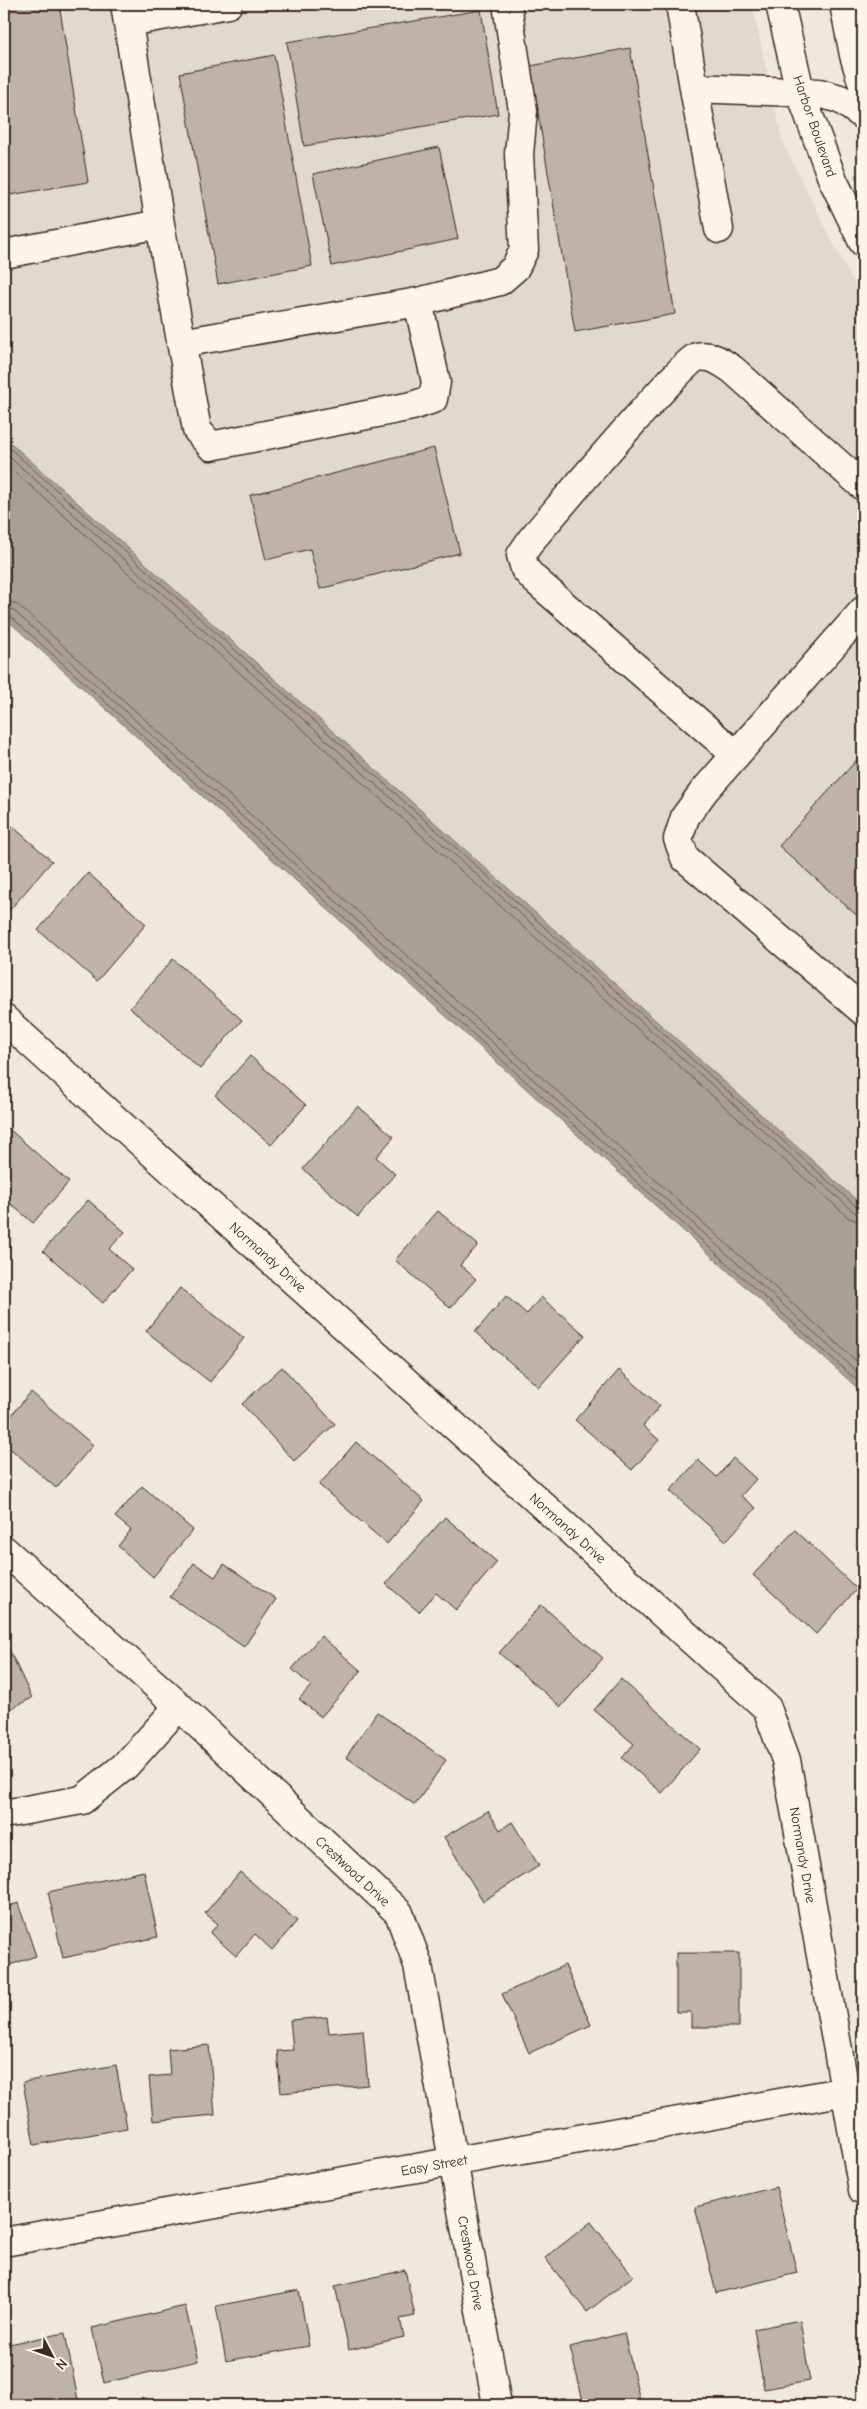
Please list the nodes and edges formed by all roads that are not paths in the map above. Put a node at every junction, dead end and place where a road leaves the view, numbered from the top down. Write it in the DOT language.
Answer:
graph roads {
  1 [pos="228,4"];
  2 [pos="507,4"];
  3 [pos="680,4"];
  4 [pos="780,4"];
  5 [pos="844,4"];
  6 [pos="126,13"];
  7 [pos="863,86"];
  8 [pos="694,88"];
  9 [pos="800,92"];
  10 [pos="863,115"];
  11 [pos="160,224"];
  12 [pos="719,230"];
  13 [pos="863,242"];
  14 [pos="4,254"];
  15 [pos="418,302"];
  16 [pos="181,343"];
  17 [pos="863,486"];
  18 [pos="863,611"];
  19 [pos="736,755"];
  20 [pos="863,1011"];
  21 [pos="4,1019"];
  22 [pos="4,1550"];
  23 [pos="179,1706"];
  24 [pos="4,1814"];
  25 [pos="854,2089"];
  26 [pos="453,2161"];
  27 [pos="863,2190"];
  28 [pos="4,2242"];
  29 [pos="497,2405"];
  1 -- 6 [label="street"];
  2 -- 15 [label="street"];
  3 -- 8 [label="street"];
  4 -- 9 [label="street, Harbor Boulevard"];
  5 -- 7 [label="street"];
  6 -- 11 [label="street"];
  8 -- 9 [label="street"];
  8 -- 12 [label="street"];
  9 -- 10 [label="street"];
  9 -- 13 [label="street, Harbor Boulevard"];
  11 -- 14 [label="street"];
  11 -- 16 [label="street"];
  15 -- 16 [label="street"];
  15 -- 16 [label="street"];
  17 -- 19 [label="street"];
  18 -- 19 [label="street"];
  19 -- 20 [label="street"];
  21 -- 25 [label="street, Normandy Drive"];
  22 -- 23 [label="street, Crestwood Drive"];
  23 -- 24 [label="street"];
  23 -- 26 [label="street, Crestwood Drive"];
  25 -- 26 [label="street, Easy Street"];
  25 -- 27 [label="street, Normandy Drive"];
  26 -- 28 [label="street, Easy Street"];
  26 -- 29 [label="street, Crestwood Drive"];
}
